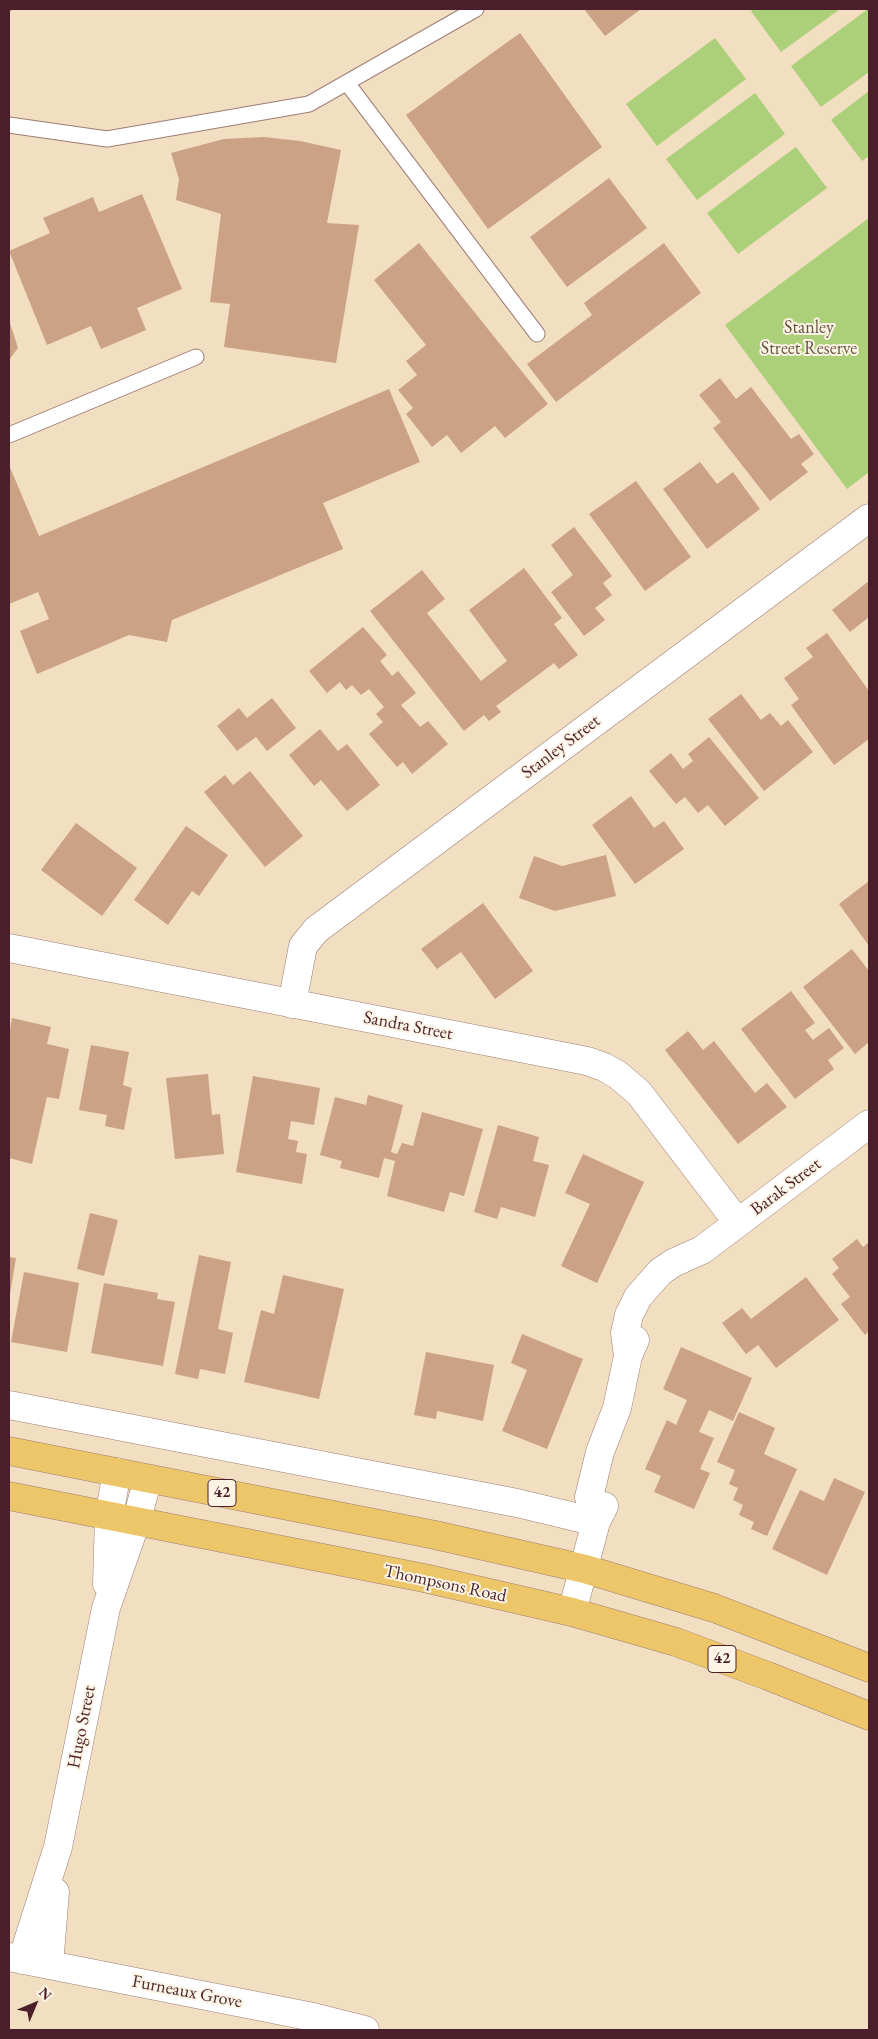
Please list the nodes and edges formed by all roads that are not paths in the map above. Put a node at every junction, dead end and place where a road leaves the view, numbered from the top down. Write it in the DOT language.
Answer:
graph roads {
  1 [pos="476,9"];
  2 [pos="347,83"];
  3 [pos="9,125"];
  4 [pos="537,334"];
  5 [pos="196,357"];
  6 [pos="9,435"];
  7 [pos="869,518"];
  8 [pos="9,948"];
  9 [pos="292,1004"];
  10 [pos="869,1124"];
  11 [pos="738,1223"];
  12 [pos="9,1405"];
  13 [pos="9,1451"];
  14 [pos="117,1472"];
  15 [pos="148,1478"];
  16 [pos="9,1496"];
  17 [pos="109,1516"];
  18 [pos="136,1522"];
  19 [pos="596,1522"];
  20 [pos="585,1569"];
  21 [pos="106,1608"];
  22 [pos="572,1612"];
  23 [pos="869,1668"];
  24 [pos="869,1716"];
  25 [pos="58,1847"];
  26 [pos="15,1959"];
  27 [pos="49,1965"];
  28 [pos="365,2030"];
  1 -- 2 [label="lane"];
  2 -- 3 [label="lane"];
  2 -- 4 [label="lane"];
  5 -- 6 [label="lane"];
  7 -- 9 [label="street, Stanley Street"];
  8 -- 9 [label="street, Sandra Street"];
  9 -- 11 [label="street, Sandra Street"];
  10 -- 11 [label="street, Barak Street"];
  11 -- 19 [label="street, Barak Street"];
  12 -- 19 [label="street"];
  13 -- 14 [label="main road, 42"];
  14 -- 15 [label="main road, 42"];
  14 -- 17 [label="street, Hugo Street"];
  15 -- 18 [label="street, Hugo Street"];
  15 -- 20 [label="main road, 42"];
  16 -- 17 [label="main road, Thompsons Road / 42"];
  17 -- 18 [label="main road, Thompsons Road / 42"];
  17 -- 21 [label="street, Hugo Street"];
  18 -- 21 [label="street, Hugo Street"];
  18 -- 22 [label="main road, Thompsons Road / 42"];
  19 -- 20 [label="street, Barak Street"];
  20 -- 22 [label="street, Barak Street"];
  20 -- 23 [label="main road, 42"];
  21 -- 25 [label="street, Hugo Street"];
  22 -- 24 [label="main road, Thompsons Road / 42"];
  25 -- 26 [label="street, Hugo Street"];
  25 -- 27 [label="street, Hugo Street"];
  26 -- 27 [label="street, Furneaux Grove"];
  27 -- 28 [label="street, Furneaux Grove"];
}
